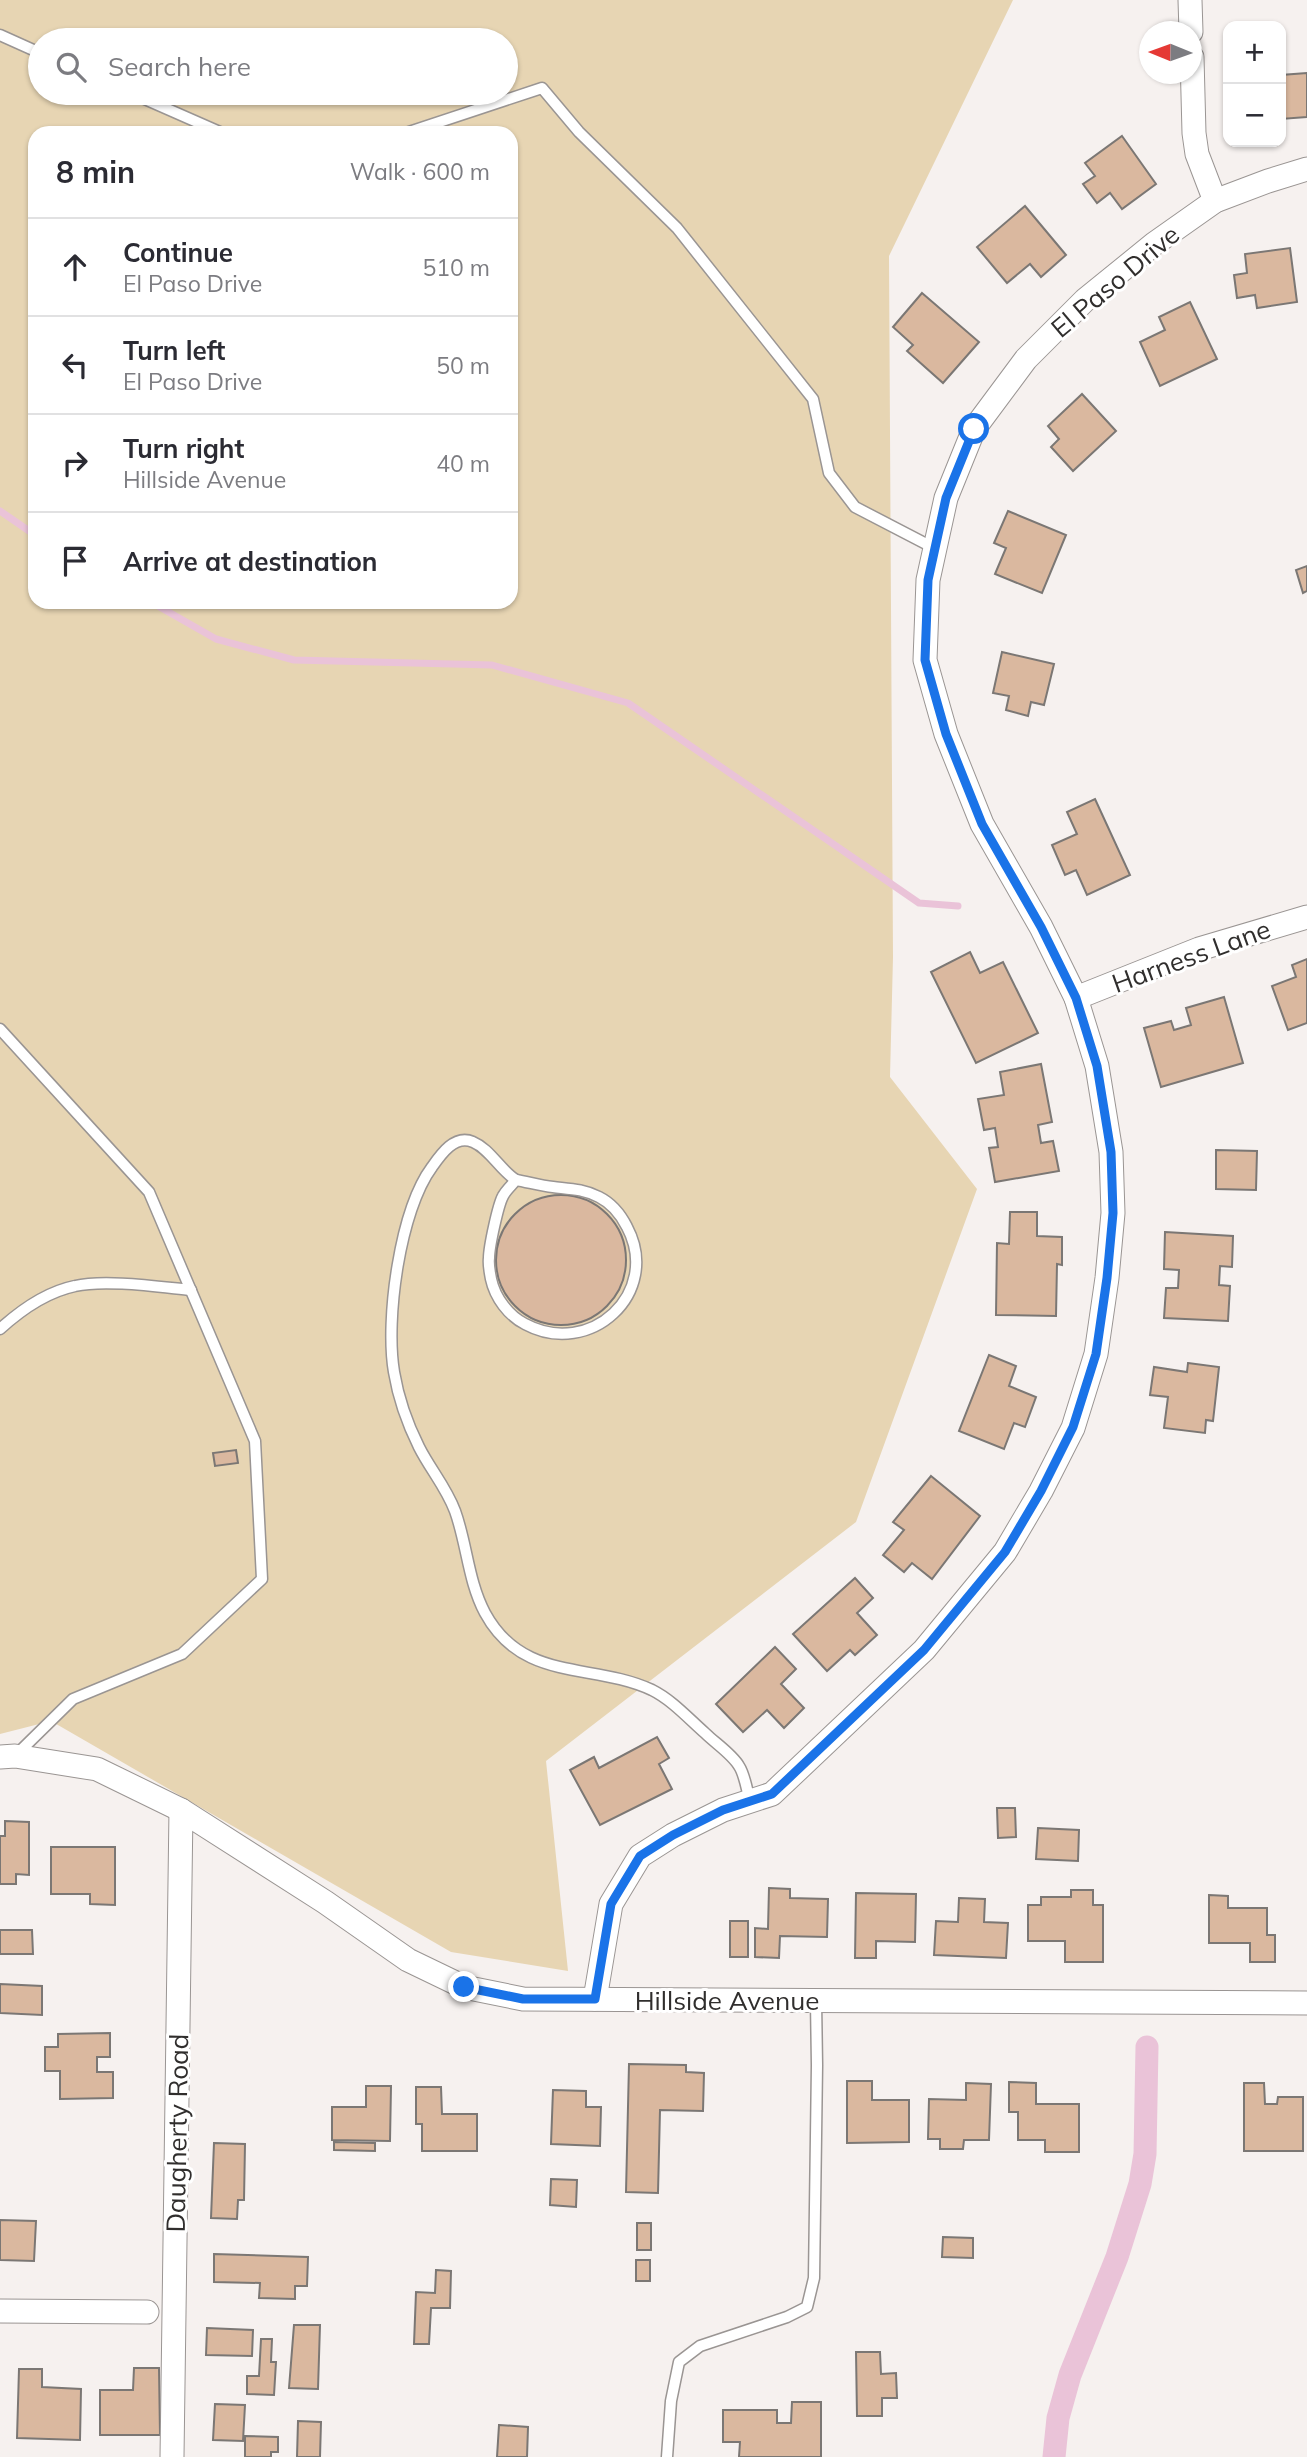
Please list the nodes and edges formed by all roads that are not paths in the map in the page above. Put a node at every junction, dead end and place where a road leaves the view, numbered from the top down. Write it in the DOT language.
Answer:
graph roads {
  1 [pos="1190,0"];
  2 [pos="1191,21"];
  3 [pos="0,35"];
  4 [pos="28,48"];
  5 [pos="1193,84"];
  6 [pos="518,96"];
  7 [pos="158,105"];
  8 [pos="491,105"];
  9 [pos="206,126"];
  10 [pos="427,126"];
  11 [pos="1307,169"];
  12 [pos="1215,201"];
  13 [pos="934,548"];
  14 [pos="1307,917"];
  15 [pos="1076,998"];
  16 [pos="0,1029"];
  17 [pos="516,1180"];
  18 [pos="191,1290"];
  19 [pos="0,1329"];
  20 [pos="8,1756"];
  21 [pos="750,1801"];
  22 [pos="181,1810"];
  23 [pos="595,1999"];
  24 [pos="816,2001"];
  25 [pos="1307,2003"];
  26 [pos="0,2311"];
  27 [pos="147,2312"];
  28 [pos="172,2457"];
  29 [pos="667,2457"];
  1 -- 2 [label="street"];
  3 -- 4 [label="lane"];
  5 -- 12 [label="street"];
  6 -- 13 [label="lane"];
  7 -- 9 [label="lane"];
  8 -- 10 [label="lane"];
  11 -- 12 [label="street, El Paso Drive"];
  12 -- 13 [label="street, El Paso Drive"];
  13 -- 15 [label="street, El Paso Drive"];
  14 -- 15 [label="street, Harness Lane"];
  15 -- 21 [label="street, El Paso Drive"];
  16 -- 18 [label="lane"];
  17 -- 17 [label="lane"];
  17 -- 21 [label="lane"];
  18 -- 19 [label="lane"];
  18 -- 20 [label="lane"];
  20 -- 22 [label="street, Hillside Avenue"];
  21 -- 23 [label="street, El Paso Drive"];
  22 -- 23 [label="street, Hillside Avenue"];
  22 -- 28 [label="street, Daugherty Road"];
  23 -- 24 [label="street, Hillside Avenue"];
  24 -- 25 [label="street, Hillside Avenue"];
  24 -- 29 [label="lane"];
  26 -- 27 [label="street"];
}
